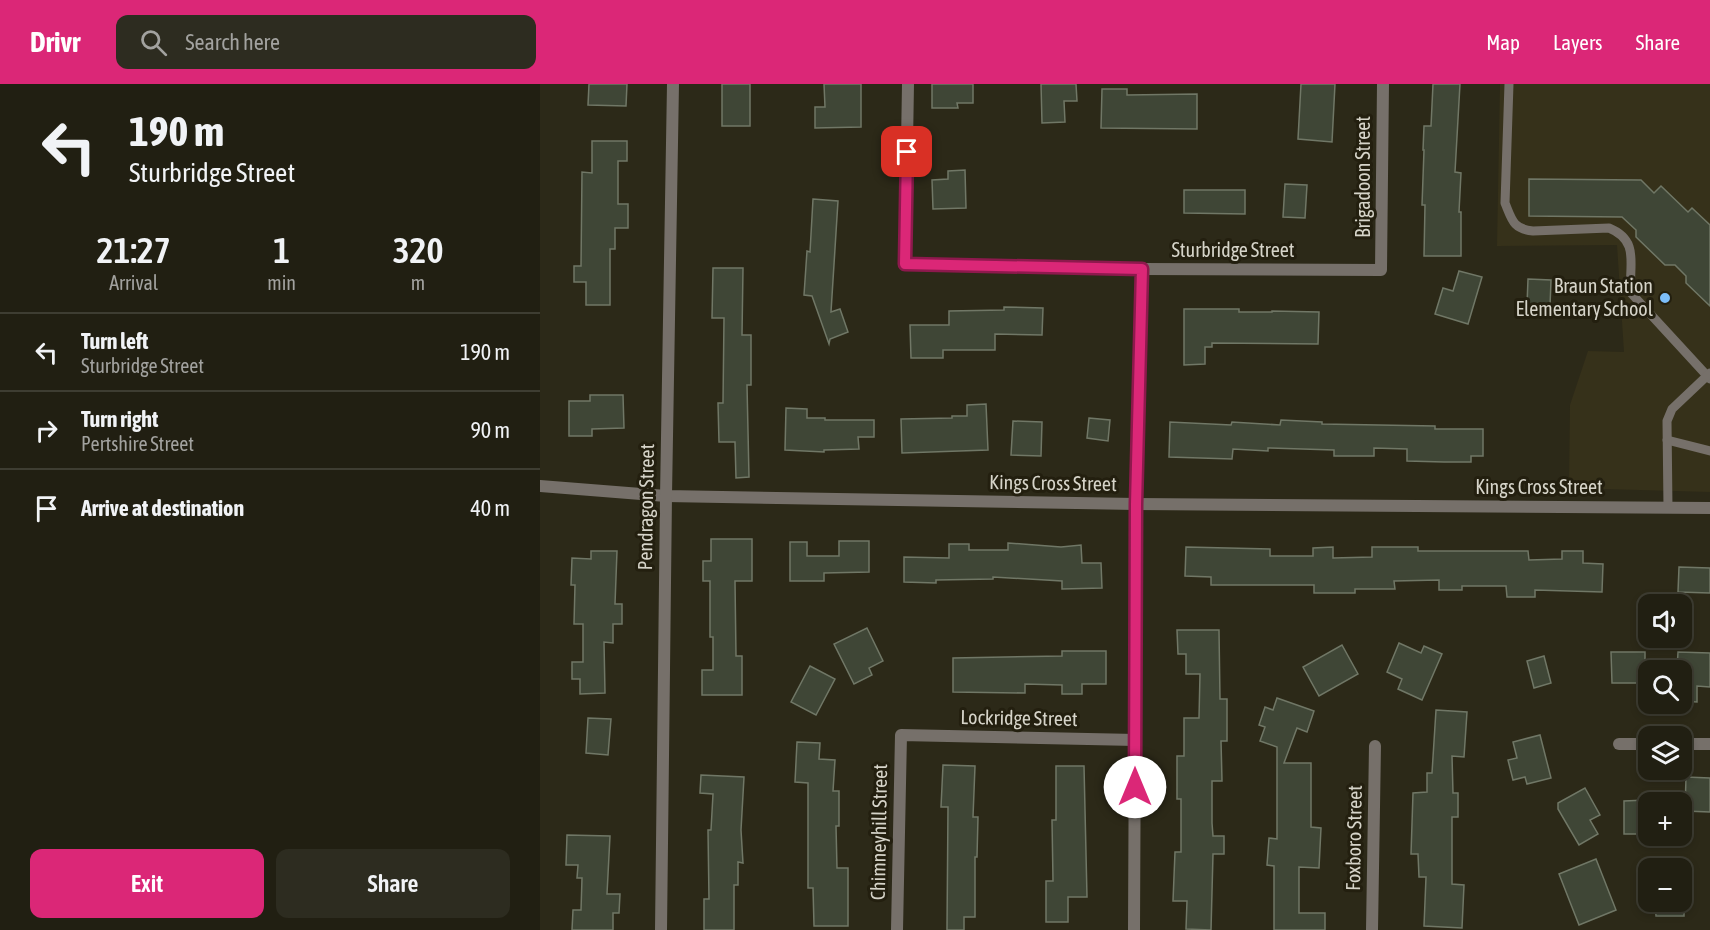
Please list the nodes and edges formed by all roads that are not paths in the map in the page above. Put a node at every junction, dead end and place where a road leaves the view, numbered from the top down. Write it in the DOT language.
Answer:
graph roads {
  1 [pos="673,84"];
  2 [pos="908,84"];
  3 [pos="1383,84"];
  4 [pos="1509,84"];
  5 [pos="1142,269"];
  6 [pos="1381,270"];
  7 [pos="1709,376"];
  8 [pos="1667,440"];
  9 [pos="1710,451"];
  10 [pos="540,486"];
  11 [pos="666,496"];
  12 [pos="1136,504"];
  13 [pos="1668,508"];
  14 [pos="1710,508"];
  15 [pos="901,735"];
  16 [pos="1136,740"];
  17 [pos="1619,744"];
  18 [pos="1638,744"];
  19 [pos="1692,744"];
  20 [pos="1710,744"];
  21 [pos="1375,746"];
  22 [pos="661,930"];
  23 [pos="897,930"];
  24 [pos="1134,930"];
  25 [pos="1372,930"];
  1 -- 11 [label="street, Pendragon Street"];
  2 -- 5 [label="street, Sturbridge Street"];
  3 -- 6 [label="street, Brigadoon Street"];
  4 -- 7 [label="lane"];
  5 -- 6 [label="street, Sturbridge Street"];
  5 -- 12 [label="street"];
  7 -- 8 [label="lane"];
  8 -- 9 [label="lane"];
  8 -- 13 [label="lane"];
  10 -- 11 [label="street, Kings Cross Street"];
  11 -- 12 [label="street, Kings Cross Street"];
  11 -- 22 [label="street, Pendragon Street"];
  12 -- 13 [label="street, Kings Cross Street"];
  12 -- 16 [label="street"];
  13 -- 14 [label="street, Kings Cross Street"];
  15 -- 16 [label="street, Lockridge Street"];
  15 -- 23 [label="street, Chimneyhill Street"];
  16 -- 24 [label="street"];
  17 -- 18 [label="street"];
  19 -- 20 [label="street"];
  21 -- 25 [label="street, Foxboro Street"];
}
